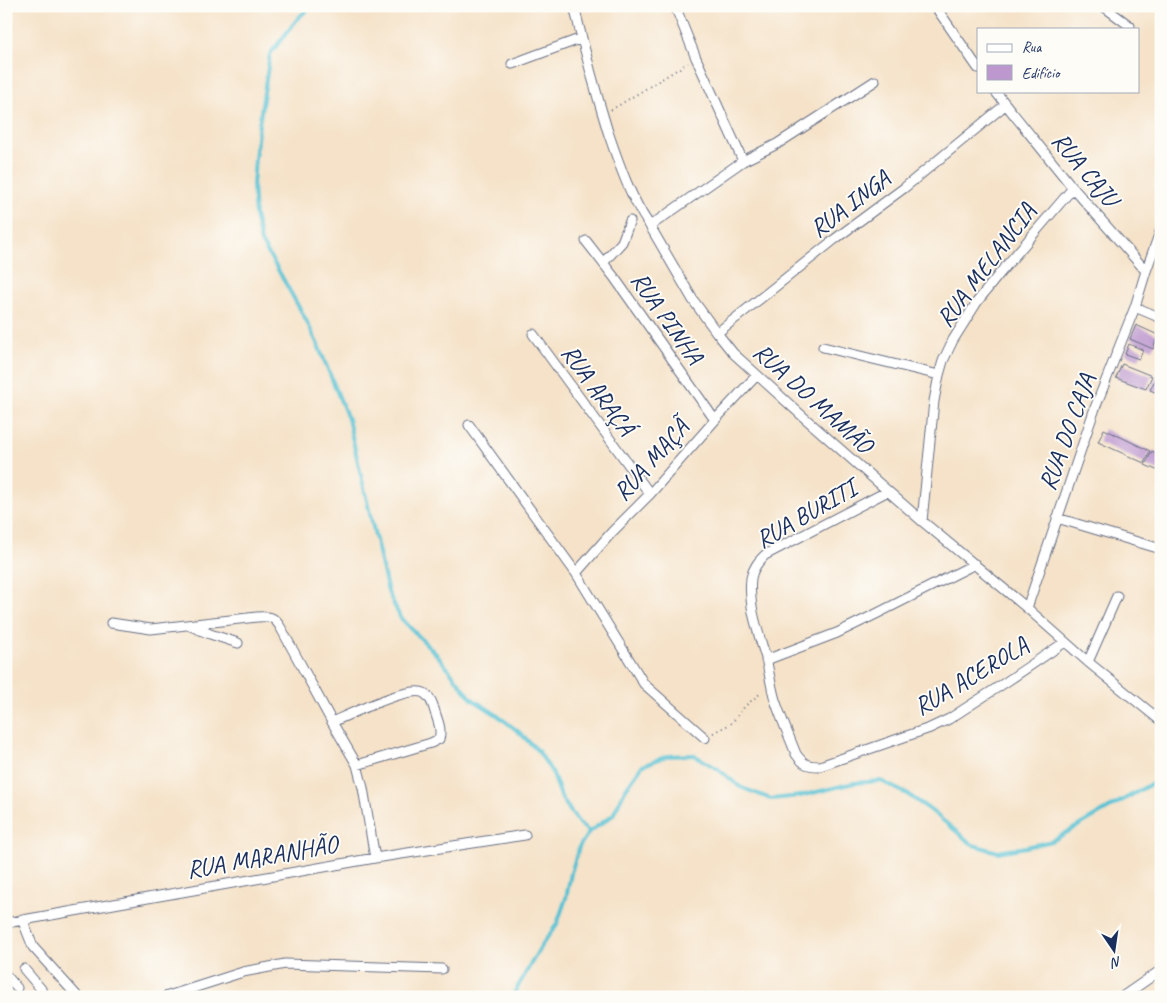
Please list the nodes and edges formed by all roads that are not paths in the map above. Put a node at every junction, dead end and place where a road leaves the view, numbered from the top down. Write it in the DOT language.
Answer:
graph roads {
  1 [pos="574,6"];
  2 [pos="674,6"];
  3 [pos="934,6"];
  4 [pos="1103,6"];
  5 [pos="1130,26"];
  6 [pos="582,38"];
  7 [pos="512,64"];
  8 [pos="977,67"];
  9 [pos="875,81"];
  10 [pos="996,92"];
  11 [pos="1005,105"];
  12 [pos="743,161"];
  13 [pos="1073,188"];
  14 [pos="630,221"];
  15 [pos="650,226"];
  16 [pos="1161,229"];
  17 [pos="586,240"];
  18 [pos="603,263"];
  19 [pos="1146,271"];
  20 [pos="1135,307"];
  21 [pos="1161,318"];
  22 [pos="717,333"];
  23 [pos="533,334"];
  24 [pos="822,347"];
  25 [pos="757,375"];
  26 [pos="939,375"];
  27 [pos="714,420"];
  28 [pos="468,425"];
  29 [pos="888,491"];
  30 [pos="650,494"];
  31 [pos="1057,518"];
  32 [pos="922,521"];
  33 [pos="1161,549"];
  34 [pos="975,564"];
  35 [pos="576,573"];
  36 [pos="1117,596"];
  37 [pos="1027,608"];
  38 [pos="112,623"];
  39 [pos="188,625"];
  40 [pos="1065,642"];
  41 [pos="238,643"];
  42 [pos="766,660"];
  43 [pos="1088,662"];
  44 [pos="1161,721"];
  45 [pos="332,722"];
  46 [pos="705,738"];
  47 [pos="357,765"];
  48 [pos="525,835"];
  49 [pos="375,858"];
  50 [pos="22,919"];
  51 [pos="6,923"];
  52 [pos="442,968"];
  53 [pos="24,970"];
  54 [pos="1161,970"];
  55 [pos="6,975"];
  56 [pos="17,988"];
  57 [pos="42,997"];
  58 [pos="78,997"];
  59 [pos="165,997"];
  60 [pos="1122,997"];
  1 -- 6 [label="street, RUA DO MAMÃO"];
  2 -- 12 [label="street"];
  3 -- 8 [label="street"];
  4 -- 5 [label="street"];
  6 -- 7 [label="street"];
  6 -- 15 [label="street, RUA DO MAMÃO"];
  9 -- 12 [label="street"];
  10 -- 11 [label="street, RUA CAJU"];
  11 -- 13 [label="street, RUA CAJU"];
  11 -- 22 [label="street, RUA INGA"];
  12 -- 15 [label="street"];
  13 -- 19 [label="street, RUA CAJU"];
  13 -- 26 [label="street, RUA MELANCIA"];
  14 -- 18 [label="street"];
  15 -- 22 [label="street, RUA DO MAMÃO"];
  16 -- 19 [label="street, RUA DO CAJA"];
  17 -- 18 [label="street, RUA PINHA"];
  18 -- 27 [label="street, RUA PINHA"];
  19 -- 20 [label="street, RUA DO CAJA"];
  20 -- 21 [label="street"];
  20 -- 31 [label="street, RUA DO CAJA"];
  22 -- 25 [label="street, RUA DO MAMÃO"];
  23 -- 30 [label="street, RUA ARAÇÁ"];
  24 -- 26 [label="street"];
  25 -- 27 [label="street, RUA MAÇÃ"];
  25 -- 29 [label="street, RUA DO MAMÃO"];
  26 -- 32 [label="street, RUA MELANCIA"];
  27 -- 30 [label="street, RUA MAÇÃ"];
  28 -- 35 [label="street"];
  29 -- 32 [label="street, RUA DO MAMÃO"];
  29 -- 42 [label="street, RUA BURITI"];
  30 -- 35 [label="street, RUA MAÇÃ"];
  31 -- 33 [label="street"];
  31 -- 37 [label="street, RUA DO CAJA"];
  32 -- 34 [label="street, RUA DO MAMÃO"];
  34 -- 37 [label="street, RUA DO MAMÃO"];
  34 -- 42 [label="street"];
  35 -- 46 [label="street"];
  36 -- 43 [label="street"];
  37 -- 40 [label="street, RUA DO MAMÃO"];
  38 -- 39 [label="street"];
  39 -- 41 [label="street"];
  39 -- 45 [label="street"];
  40 -- 42 [label="street, RUA ACEROLA"];
  40 -- 43 [label="street, RUA DO MAMÃO"];
  43 -- 44 [label="street, RUA DO MAMÃO"];
  45 -- 47 [label="street"];
  45 -- 47 [label="street"];
  47 -- 49 [label="street"];
  48 -- 49 [label="street, RUA MARANHÃO"];
  49 -- 50 [label="street, RUA MARANHÃO"];
  50 -- 51 [label="street, RUA MARANHÃO"];
  50 -- 58 [label="street"];
  52 -- 59 [label="street"];
  53 -- 57 [label="street"];
  54 -- 60 [label="street"];
  55 -- 56 [label="street"];
}
